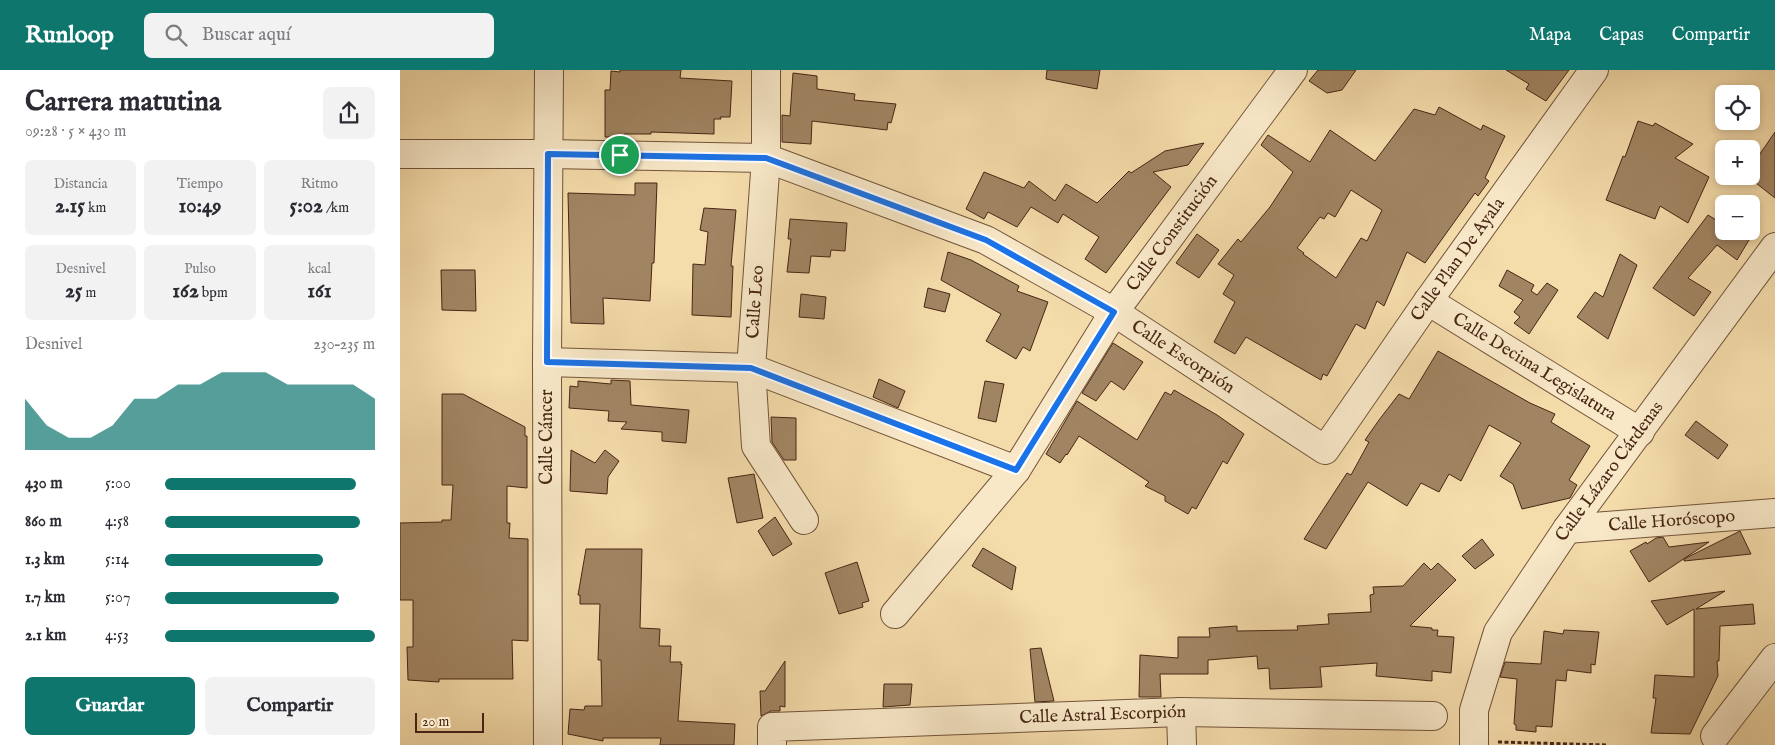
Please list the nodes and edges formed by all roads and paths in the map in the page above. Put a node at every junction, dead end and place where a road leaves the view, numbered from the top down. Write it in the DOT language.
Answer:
graph roads {
  1 [pos="549,70"];
  2 [pos="766,70"];
  3 [pos="1293,70"];
  4 [pos="1594,70"];
  5 [pos="400,154"];
  6 [pos="548,154"];
  7 [pos="766,158"];
  8 [pos="1775,247"];
  9 [pos="1428,301"];
  10 [pos="1114,312"];
  11 [pos="547,362"];
  12 [pos="751,368"];
  13 [pos="1640,432"];
  14 [pos="1325,450"];
  15 [pos="1016,470"];
  16 [pos="1775,513"];
  17 [pos="804,520"];
  18 [pos="1567,529"];
  19 [pos="895,614"];
  20 [pos="1775,658"];
  21 [pos="1181,712"];
  22 [pos="1433,716"];
  23 [pos="772,736"];
  24 [pos="1715,736"];
  25 [pos="1481,744"];
  26 [pos="548,745"];
  27 [pos="1182,745"];
  28 [pos="1607,745"];
  1 -- 6 [label="street, Calle Cáncer"];
  2 -- 7 [label="street, Calle Leo"];
  3 -- 10 [label="street, Calle Constitución"];
  4 -- 9 [label="street, Calle Plan De Ayala"];
  5 -- 6 [label="street, Calle Escorpión"];
  6 -- 7 [label="street, Calle Escorpión"];
  6 -- 11 [label="street, Calle Cáncer"];
  7 -- 10 [label="street, Calle Escorpión"];
  7 -- 12 [label="street, Calle Leo"];
  8 -- 13 [label="street, Calle Lázaro Cárdenas"];
  9 -- 13 [label="street, Calle Decima Legislatura"];
  9 -- 14 [label="street, Calle Plan De Ayala"];
  10 -- 14 [label="street, Calle Escorpión"];
  10 -- 15 [label="street, Calle Constitución"];
  11 -- 12 [label="street"];
  11 -- 26 [label="street, Calle Cáncer"];
  12 -- 15 [label="street"];
  12 -- 17 [label="street, Calle Leo"];
  13 -- 18 [label="street, Calle Lázaro Cárdenas"];
  15 -- 19 [label="street, Calle Constitución"];
  16 -- 18 [label="street, Calle Horóscopo"];
  18 -- 25 [label="street, Calle Lázaro Cárdenas"];
  20 -- 24 [label="street"];
  21 -- 22 [label="street, Calle Astral Escorpión"];
  21 -- 23 [label="street, Calle Astral Escorpión"];
  21 -- 27 [label="street"];
  25 -- 28 [label="path"];
}
